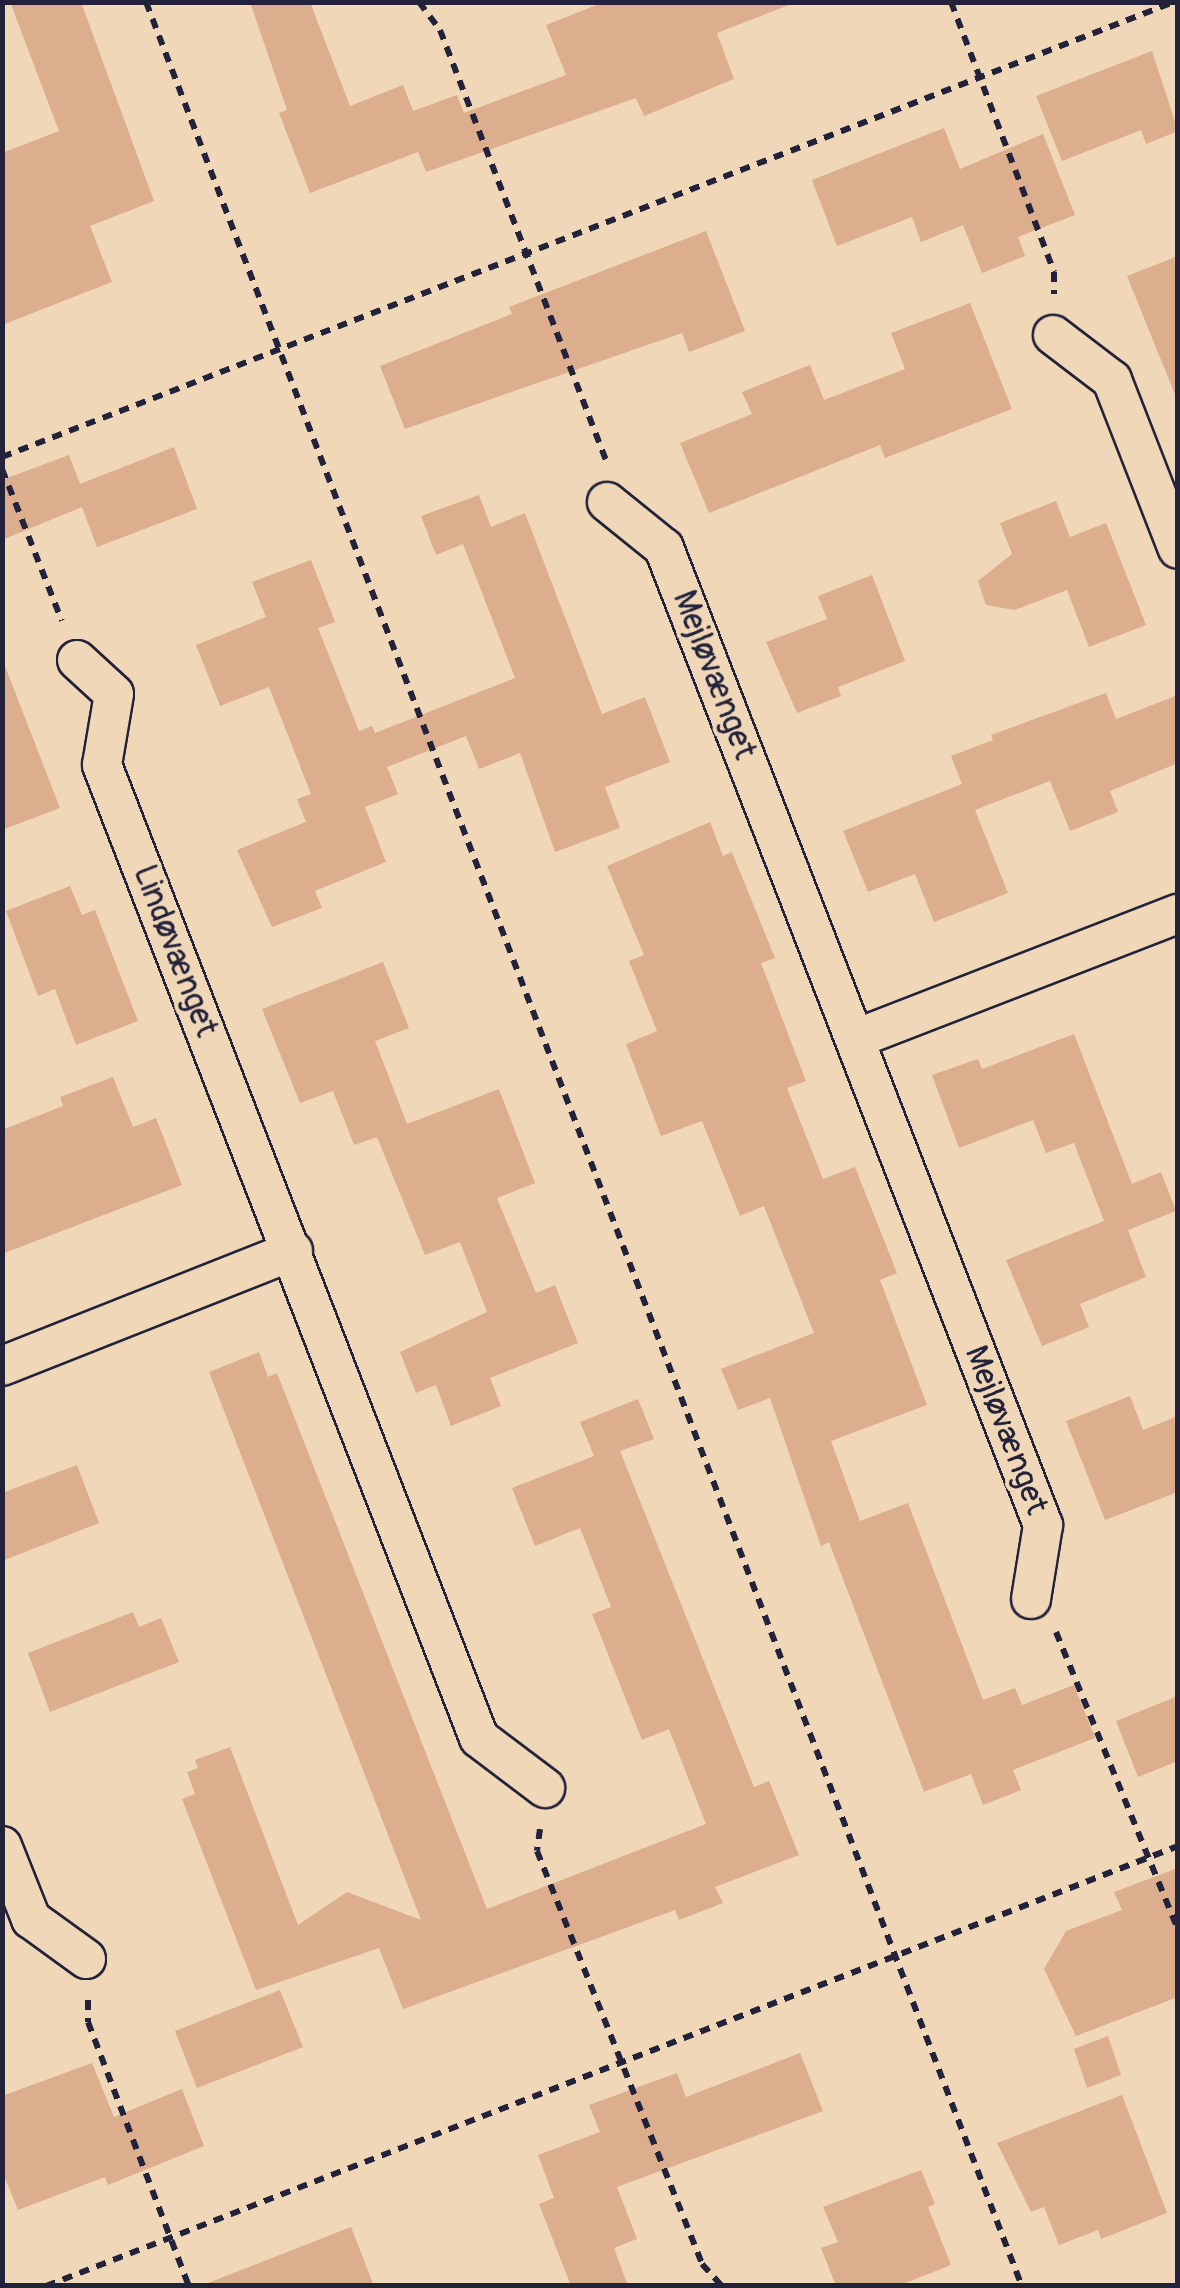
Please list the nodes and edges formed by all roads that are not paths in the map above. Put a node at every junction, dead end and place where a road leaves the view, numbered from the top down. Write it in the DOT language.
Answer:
graph roads {
  1 [pos="1053,335"];
  2 [pos="607,502"];
  3 [pos="1178,550"];
  4 [pos="77,660"];
  5 [pos="1178,914"];
  6 [pos="855,1039"];
  7 [pos="293,1251"];
  8 [pos="2,1366"];
  9 [pos="1031,1599"];
  10 [pos="544,1788"];
  11 [pos="2,1846"];
  12 [pos="86,1959"];
  1 -- 3 [label="street"];
  2 -- 6 [label="street, Mejløvænget"];
  4 -- 7 [label="street, Lindøvænget"];
  5 -- 6 [label="street"];
  6 -- 9 [label="street, Mejløvænget"];
  7 -- 8 [label="street"];
  7 -- 10 [label="street, Lindøvænget"];
  11 -- 12 [label="street"];
}
